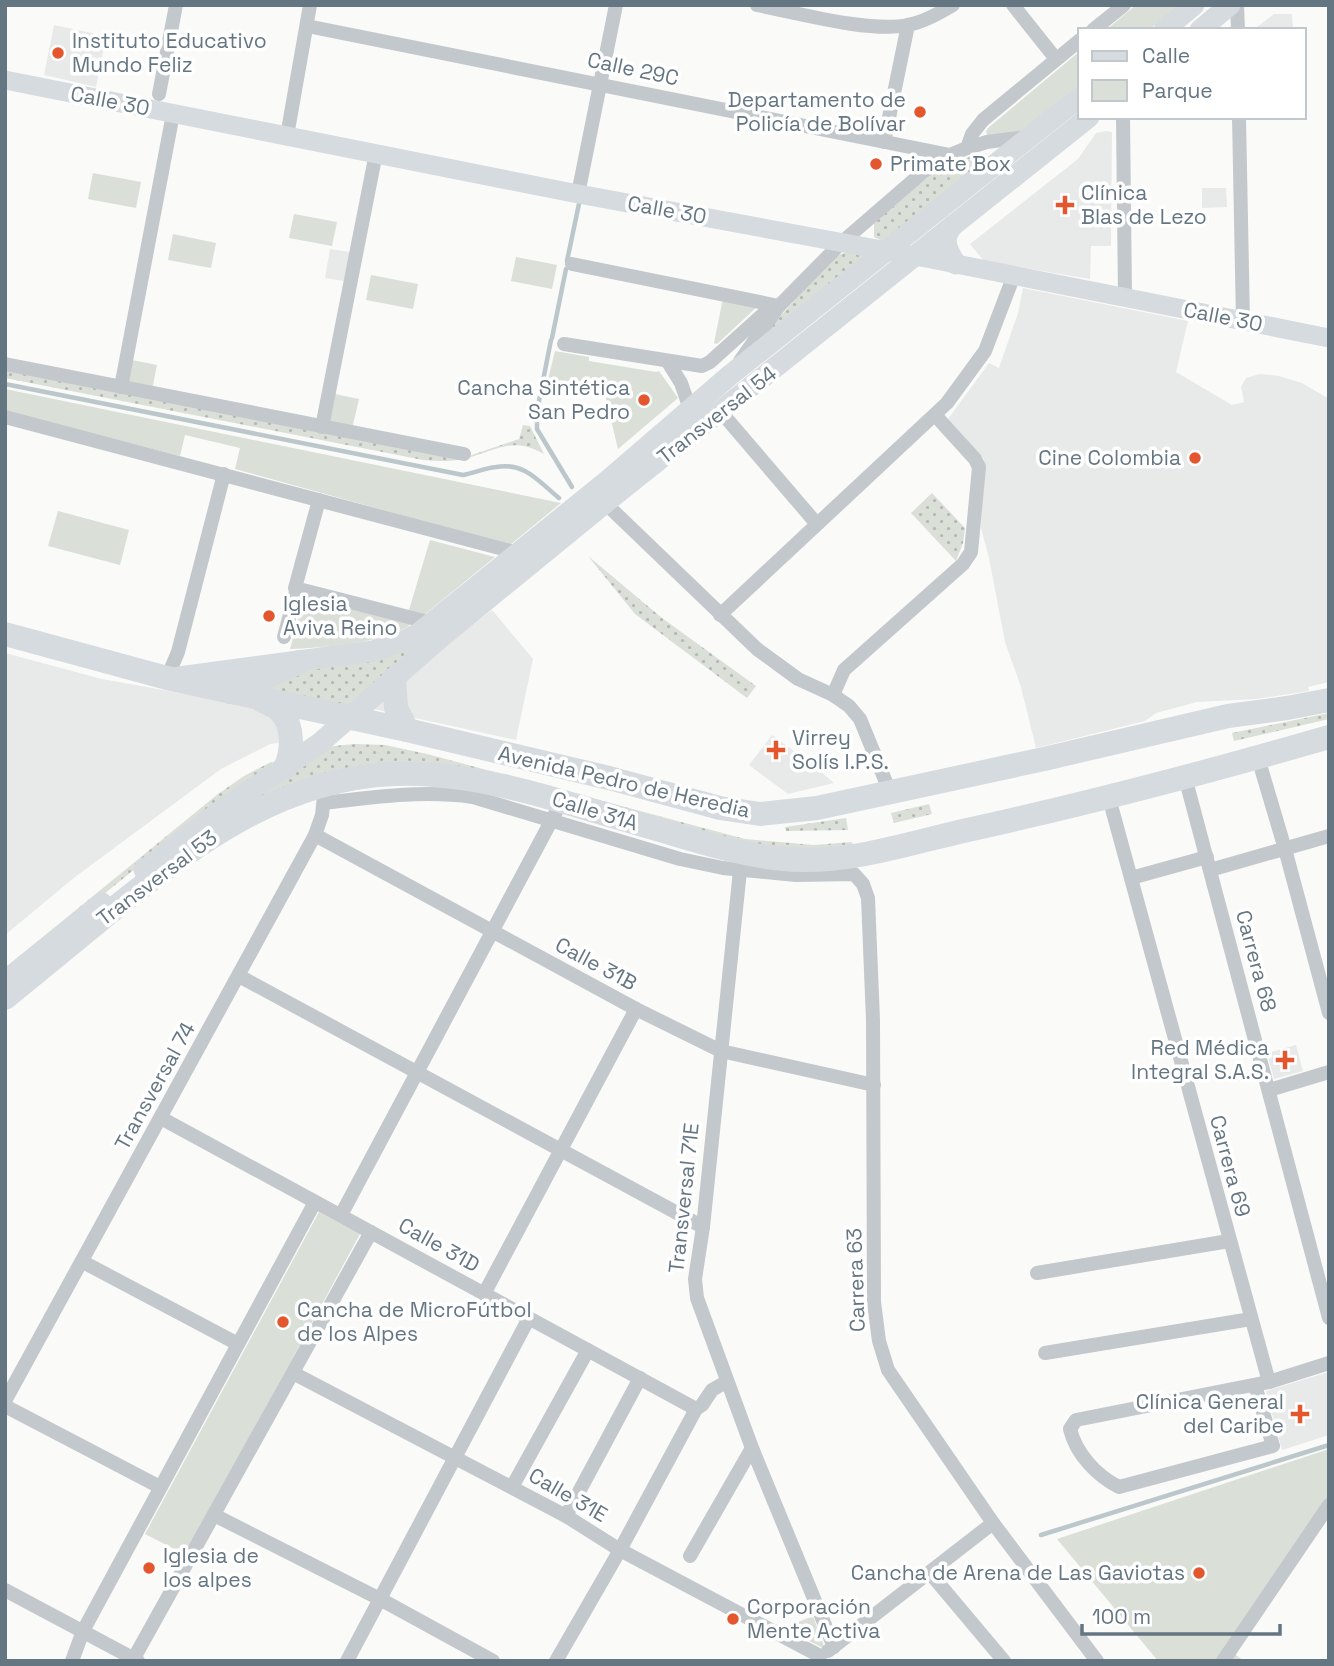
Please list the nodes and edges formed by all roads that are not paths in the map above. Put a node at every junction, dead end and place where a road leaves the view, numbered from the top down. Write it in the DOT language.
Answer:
graph roads {
  1 [pos="176,5"];
  2 [pos="310,5"];
  3 [pos="616,5"];
  4 [pos="757,5"];
  5 [pos="953,5"];
  6 [pos="1013,5"];
  7 [pos="1124,5"];
  8 [pos="1194,5"];
  9 [pos="1230,5"];
  10 [pos="1237,5"];
  11 [pos="908,25"];
  12 [pos="307,26"];
  13 [pos="1095,28"];
  14 [pos="1166,28"];
  15 [pos="1201,28"];
  16 [pos="1238,28"];
  17 [pos="1078,42"];
  18 [pos="1056,59"];
  19 [pos="5,80"];
  20 [pos="600,84"];
  21 [pos="159,94"];
  22 [pos="1078,99"];
  23 [pos="173,114"];
  24 [pos="1086,119"];
  25 [pos="1123,119"];
  26 [pos="1239,119"];
  27 [pos="287,136"];
  28 [pos="1031,136"];
  29 [pos="884,142"];
  30 [pos="967,148"];
  31 [pos="376,153"];
  32 [pos="950,155"];
  33 [pos="578,194"];
  34 [pos="956,223"];
  35 [pos="841,243"];
  36 [pos="887,252"];
  37 [pos="916,256"];
  38 [pos="572,264"];
  39 [pos="956,264"];
  40 [pos="1014,275"];
  41 [pos="1125,297"];
  42 [pos="777,305"];
  43 [pos="1243,322"];
  44 [pos="1329,338"];
  45 [pos="564,344"];
  46 [pos="668,362"];
  47 [pos="5,364"];
  48 [pos="729,376"];
  49 [pos="121,387"];
  50 [pos="690,410"];
  51 [pos="720,412"];
  52 [pos="935,415"];
  53 [pos="5,417"];
  54 [pos="322,427"];
  55 [pos="464,454"];
  56 [pos="224,474"];
  57 [pos="319,500"];
  58 [pos="598,502"];
  59 [pos="570,521"];
  60 [pos="816,523"];
  61 [pos="518,553"];
  62 [pos="296,588"];
  63 [pos="720,615"];
  64 [pos="432,623"];
  65 [pos="5,634"];
  66 [pos="284,637"];
  67 [pos="300,662"];
  68 [pos="167,678"];
  69 [pos="394,679"];
  70 [pos="230,692"];
  71 [pos="833,695"];
  72 [pos="257,698"];
  73 [pos="1329,700"];
  74 [pos="349,717"];
  75 [pos="407,730"];
  76 [pos="1329,737"];
  77 [pos="1258,758"];
  78 [pos="285,768"];
  79 [pos="1185,777"];
  80 [pos="888,793"];
  81 [pos="324,794"];
  82 [pos="1109,798"];
  83 [pos="557,811"];
  84 [pos="315,835"];
  85 [pos="1329,836"];
  86 [pos="1285,849"];
  87 [pos="741,862"];
  88 [pos="1209,864"];
  89 [pos="855,865"];
  90 [pos="1131,878"];
  91 [pos="494,932"];
  92 [pos="239,976"];
  93 [pos="5,981"];
  94 [pos="5,998"];
  95 [pos="636,1009"];
  96 [pos="1329,1013"];
  97 [pos="721,1051"];
  98 [pos="1329,1072"];
  99 [pos="417,1073"];
  100 [pos="874,1085"];
  101 [pos="1269,1090"];
  102 [pos="161,1118"];
  103 [pos="561,1151"];
  104 [pos="315,1202"];
  105 [pos="341,1215"];
  106 [pos="703,1227"];
  107 [pos="371,1232"];
  108 [pos="1229,1241"];
  109 [pos="83,1262"];
  110 [pos="1037,1273"];
  111 [pos="484,1294"];
  112 [pos="529,1318"];
  113 [pos="1329,1318"];
  114 [pos="1251,1319"];
  115 [pos="238,1344"];
  116 [pos="588,1350"];
  117 [pos="1045,1353"];
  118 [pos="1329,1363"];
  119 [pos="293,1373"];
  120 [pos="640,1378"];
  121 [pos="726,1382"];
  122 [pos="1262,1384"];
  123 [pos="5,1403"];
  124 [pos="696,1409"];
  125 [pos="752,1448"];
  126 [pos="455,1457"];
  127 [pos="160,1487"];
  128 [pos="512,1487"];
  129 [pos="1329,1505"];
  130 [pos="214,1515"];
  131 [pos="566,1516"];
  132 [pos="993,1523"];
  133 [pos="620,1550"];
  134 [pos="690,1556"];
  135 [pos="930,1573"];
  136 [pos="5,1590"];
  137 [pos="380,1599"];
  138 [pos="83,1631"];
  139 [pos="823,1656"];
  140 [pos="136,1660"];
  141 [pos="72,1661"];
  142 [pos="347,1661"];
  143 [pos="493,1661"];
  144 [pos="556,1661"];
  145 [pos="1004,1661"];
  146 [pos="1097,1661"];
  147 [pos="1223,1661"];
  1 -- 21 [label="street"];
  2 -- 12 [label="street"];
  3 -- 20 [label="street"];
  4 -- 11 [label="street"];
  5 -- 11 [label="street"];
  6 -- 18 [label="street"];
  7 -- 13 [label="street"];
  8 -- 14 [label="main road"];
  9 -- 15 [label="main road"];
  10 -- 16 [label="street"];
  11 -- 29 [label="street"];
  12 -- 20 [label="street, Calle 29C"];
  12 -- 27 [label="street"];
  17 -- 18 [label="street"];
  18 -- 30 [label="street"];
  19 -- 23 [label="street, Calle 30"];
  20 -- 29 [label="street, Calle 29C"];
  20 -- 33 [label="street"];
  22 -- 28 [label="main road, Transversal 54"];
  23 -- 27 [label="street, Calle 30"];
  23 -- 49 [label="street"];
  24 -- 34 [label="main road, Transversal 54"];
  25 -- 41 [label="street"];
  26 -- 43 [label="street"];
  27 -- 31 [label="street, Calle 30"];
  28 -- 30 [label="street, Transversal 54"];
  28 -- 36 [label="main road, Transversal 54"];
  29 -- 32 [label="street, Calle 29C"];
  30 -- 32 [label="street, Transversal 54"];
  31 -- 33 [label="street, Calle 30"];
  31 -- 54 [label="street"];
  32 -- 35 [label="street, Transversal 54"];
  33 -- 35 [label="street, Calle 30"];
  34 -- 37 [label="main road, Transversal 54"];
  34 -- 39 [label="main road"];
  35 -- 36 [label="street, Calle 30"];
  35 -- 42 [label="street, Transversal 54"];
  36 -- 37 [label="street, Calle 30"];
  36 -- 48 [label="main road, Transversal 54"];
  37 -- 39 [label="street, Calle 30"];
  37 -- 51 [label="main road, Transversal 54"];
  38 -- 42 [label="street"];
  39 -- 40 [label="street, Calle 30"];
  40 -- 41 [label="street, Calle 30"];
  40 -- 52 [label="street"];
  41 -- 43 [label="street, Calle 30"];
  42 -- 46 [label="street"];
  42 -- 48 [label="street, Transversal 54"];
  43 -- 44 [label="street, Calle 30"];
  45 -- 46 [label="street"];
  46 -- 50 [label="street"];
  47 -- 49 [label="street"];
  48 -- 50 [label="main road, Transversal 54"];
  49 -- 54 [label="street"];
  50 -- 58 [label="main road, Transversal 54"];
  51 -- 58 [label="main road, Transversal 54"];
  51 -- 60 [label="street"];
  52 -- 60 [label="street"];
  52 -- 71 [label="street"];
  53 -- 56 [label="street"];
  54 -- 55 [label="street"];
  56 -- 57 [label="street"];
  56 -- 68 [label="street"];
  57 -- 61 [label="street"];
  57 -- 62 [label="street"];
  58 -- 59 [label="main road, Transversal 54"];
  58 -- 63 [label="street"];
  59 -- 61 [label="main road, Transversal 54"];
  59 -- 69 [label="main road, Transversal 54"];
  60 -- 63 [label="street"];
  61 -- 64 [label="main road, Transversal 54"];
  62 -- 64 [label="street"];
  62 -- 66 [label="street"];
  63 -- 71 [label="street"];
  64 -- 67 [label="main road, Transversal 54"];
  65 -- 68 [label="highway, Avenida Pedro de Heredia"];
  67 -- 68 [label="main road, Transversal 54"];
  67 -- 70 [label="highway"];
  68 -- 70 [label="highway, Avenida Pedro de Heredia"];
  69 -- 74 [label="main road, Transversal 54"];
  69 -- 75 [label="highway"];
  70 -- 72 [label="highway, Avenida Pedro de Heredia"];
  71 -- 80 [label="street"];
  72 -- 74 [label="highway, Avenida Pedro de Heredia"];
  72 -- 78 [label="highway"];
  73 -- 80 [label="highway, Avenida Pedro de Heredia"];
  74 -- 75 [label="highway, Avenida Pedro de Heredia"];
  74 -- 78 [label="main road, Transversal 54"];
  75 -- 80 [label="highway, Avenida Pedro de Heredia"];
  76 -- 77 [label="highway, Avenida Pedro de Heredia"];
  77 -- 79 [label="highway, Avenida Pedro de Heredia"];
  77 -- 86 [label="street"];
  78 -- 93 [label="main road, Transversal 54"];
  79 -- 82 [label="highway, Avenida Pedro de Heredia"];
  79 -- 88 [label="street, Carrera 68"];
  81 -- 83 [label="highway, Avenida Pedro de Heredia"];
  81 -- 84 [label="street, Transversal 74"];
  81 -- 94 [label="highway, Transversal 53"];
  82 -- 89 [label="highway, Avenida Pedro de Heredia"];
  82 -- 90 [label="street, Carrera 69"];
  83 -- 87 [label="highway, Avenida Pedro de Heredia"];
  83 -- 91 [label="street"];
  84 -- 91 [label="street, Calle 31B"];
  84 -- 92 [label="street, Transversal 74"];
  85 -- 86 [label="street"];
  86 -- 88 [label="street"];
  86 -- 96 [label="street"];
  87 -- 89 [label="highway, Avenida Pedro de Heredia"];
  87 -- 97 [label="street, Transversal 71E"];
  88 -- 90 [label="street"];
  88 -- 101 [label="street, Carrera 68"];
  89 -- 100 [label="street, Carrera 63"];
  90 -- 108 [label="street, Carrera 69"];
  91 -- 95 [label="street, Calle 31B"];
  91 -- 99 [label="street"];
  92 -- 99 [label="street"];
  92 -- 102 [label="street, Transversal 74"];
  95 -- 97 [label="street, Calle 31B"];
  95 -- 103 [label="street"];
  97 -- 100 [label="street, Calle 31B"];
  97 -- 106 [label="street, Transversal 71E"];
  98 -- 101 [label="street"];
  99 -- 103 [label="street"];
  99 -- 105 [label="street"];
  100 -- 132 [label="street, Carrera 63"];
  101 -- 113 [label="street, Carrera 68"];
  102 -- 104 [label="street, Calle 31D"];
  102 -- 109 [label="street, Transversal 74"];
  103 -- 106 [label="street"];
  103 -- 111 [label="street"];
  104 -- 105 [label="street, Calle 31D"];
  104 -- 115 [label="street"];
  105 -- 107 [label="street, Calle 31D"];
  106 -- 121 [label="street, Transversal 71E"];
  107 -- 111 [label="street, Calle 31D"];
  107 -- 119 [label="street"];
  108 -- 110 [label="street"];
  108 -- 114 [label="street, Carrera 69"];
  109 -- 115 [label="street"];
  109 -- 123 [label="street, Transversal 74"];
  111 -- 112 [label="street, Calle 31D"];
  112 -- 116 [label="street, Calle 31D"];
  112 -- 126 [label="street"];
  114 -- 117 [label="street"];
  114 -- 122 [label="street, Carrera 69"];
  115 -- 127 [label="street"];
  116 -- 120 [label="street, Calle 31D"];
  116 -- 128 [label="street"];
  118 -- 122 [label="street"];
  119 -- 126 [label="street, Calle 31E"];
  119 -- 130 [label="street"];
  120 -- 124 [label="street, Calle 31D"];
  120 -- 131 [label="street"];
  121 -- 124 [label="street"];
  121 -- 125 [label="street"];
  122 -- 122 [label="street, Carrera 69"];
  123 -- 127 [label="street"];
  124 -- 133 [label="street"];
  125 -- 134 [label="street"];
  125 -- 139 [label="street"];
  126 -- 128 [label="street, Calle 31E"];
  126 -- 137 [label="street"];
  127 -- 138 [label="street"];
  128 -- 131 [label="street, Calle 31E"];
  129 -- 147 [label="street"];
  130 -- 137 [label="street"];
  130 -- 140 [label="street"];
  131 -- 133 [label="street, Calle 31E"];
  132 -- 135 [label="street"];
  132 -- 146 [label="street, Carrera 63"];
  133 -- 139 [label="street, Calle 31E"];
  133 -- 144 [label="street"];
  135 -- 139 [label="street"];
  135 -- 145 [label="street"];
  136 -- 138 [label="street"];
  137 -- 142 [label="street"];
  137 -- 143 [label="street"];
  138 -- 140 [label="street"];
  138 -- 141 [label="street"];
}
